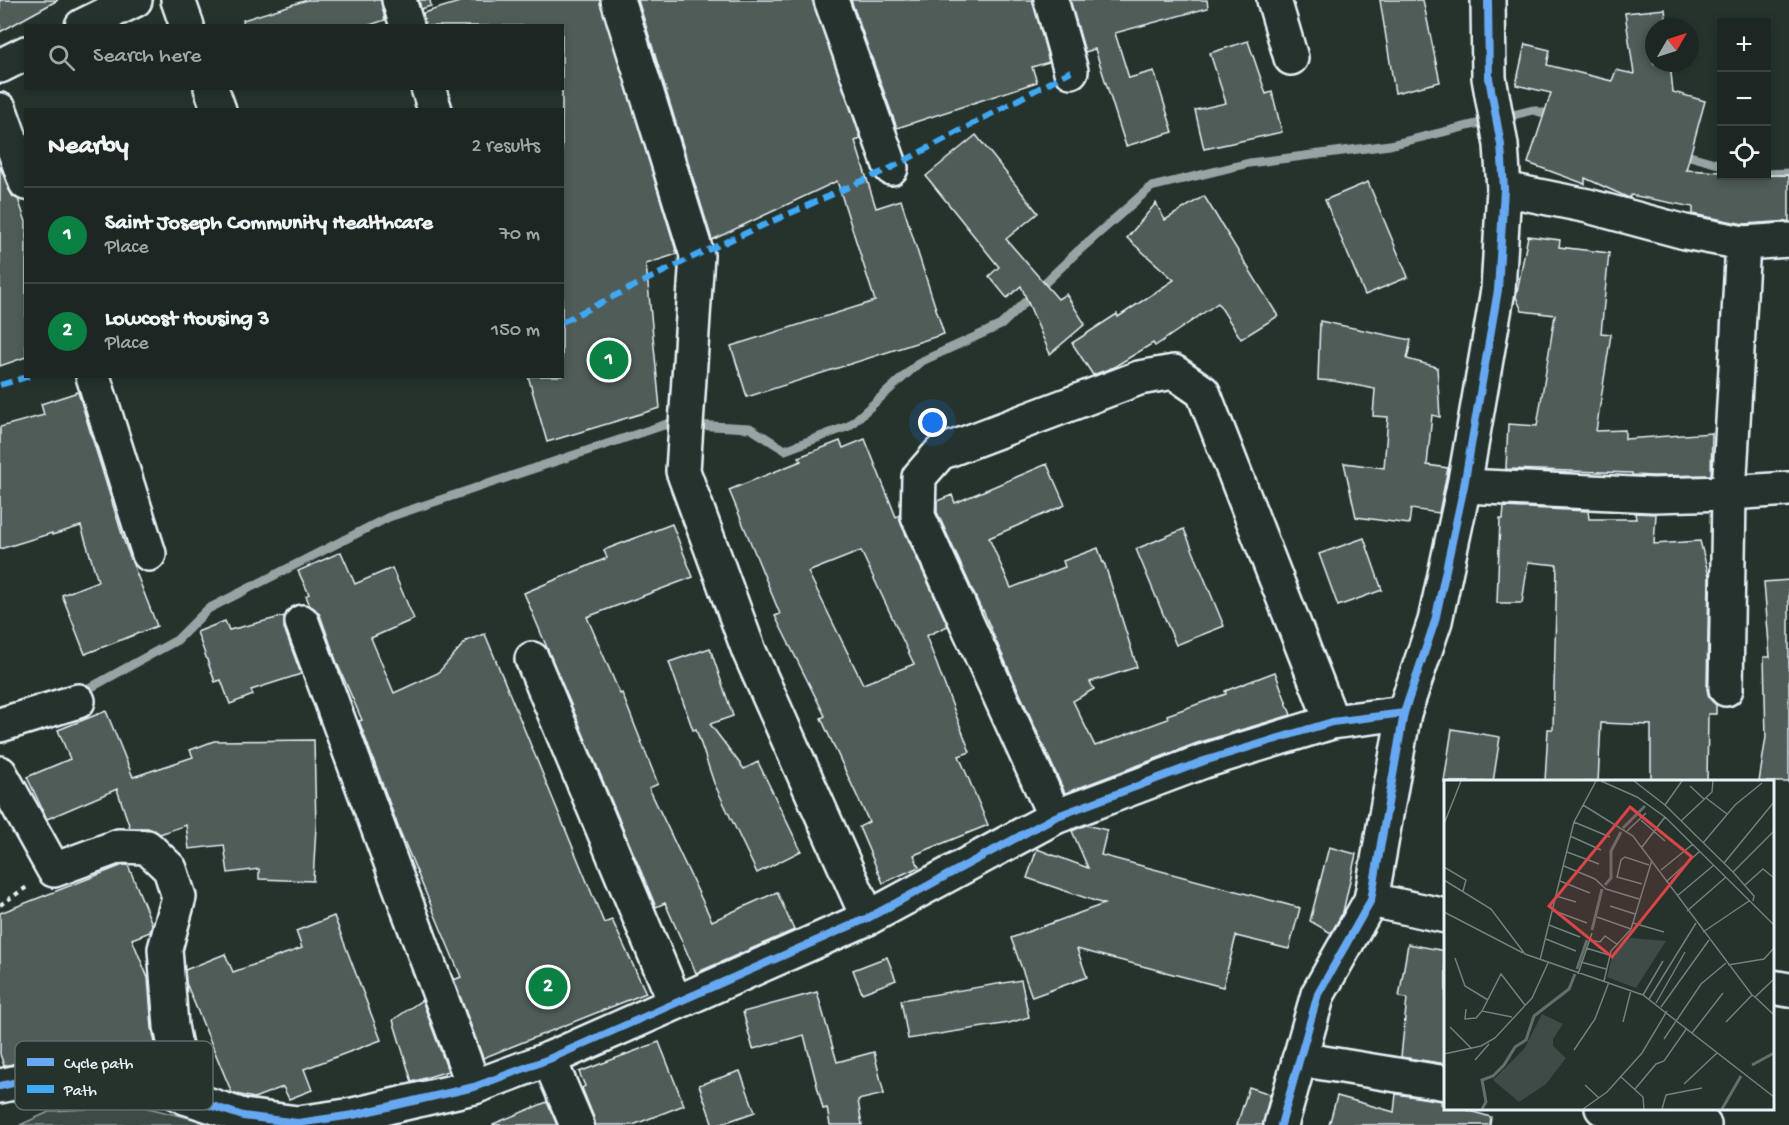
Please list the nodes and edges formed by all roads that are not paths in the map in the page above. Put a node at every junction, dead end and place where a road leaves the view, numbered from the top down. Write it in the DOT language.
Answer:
graph roads {
  1 [pos="135,0"];
  2 [pos="178,0"];
  3 [pos="399,0"];
  4 [pos="618,0"];
  5 [pos="831,0"];
  6 [pos="1051,0"];
  7 [pos="1274,0"];
  8 [pos="1488,0"];
  9 [pos="86,24"];
  10 [pos="186,24"];
  11 [pos="406,24"];
  12 [pos="24,54"];
  13 [pos="1291,58"];
  14 [pos="0,66"];
  15 [pos="1071,71"];
  16 [pos="212,90"];
  17 [pos="429,90"];
  18 [pos="218,108"];
  19 [pos="434,108"];
  20 [pos="0,110"];
  21 [pos="891,168"];
  22 [pos="24,177"];
  23 [pos="1504,189"];
  24 [pos="1789,240"];
  25 [pos="1743,243"];
  26 [pos="94,378"];
  27 [pos="1464,486"];
  28 [pos="1789,489"];
  29 [pos="1729,493"];
  30 [pos="148,554"];
  31 [pos="302,622"];
  32 [pos="532,659"];
  33 [pos="1726,688"];
  34 [pos="78,701"];
  35 [pos="1404,713"];
  36 [pos="1332,722"];
  37 [pos="0,725"];
  38 [pos="0,773"];
  39 [pos="1055,817"];
  40 [pos="1371,900"];
  41 [pos="1444,916"];
  42 [pos="868,918"];
  43 [pos="1774,987"];
  44 [pos="1789,990"];
  45 [pos="675,1002"];
  46 [pos="174,1041"];
  47 [pos="549,1059"];
  48 [pos="1299,1059"];
  49 [pos="15,1081"];
  50 [pos="1444,1083"];
  51 [pos="0,1084"];
  52 [pos="474,1087"];
  53 [pos="213,1106"];
  54 [pos="1614,1110"];
  55 [pos="577,1125"];
  56 [pos="1281,1125"];
  57 [pos="1704,1125"];
  1 -- 9 [label="street"];
  2 -- 10 [label="street"];
  3 -- 11 [label="street"];
  4 -- 42 [label="street"];
  5 -- 21 [label="street"];
  6 -- 15 [label="street"];
  7 -- 13 [label="street"];
  8 -- 23 [label="street"];
  12 -- 14 [label="street"];
  16 -- 18 [label="street"];
  17 -- 19 [label="street"];
  20 -- 22 [label="street"];
  23 -- 25 [label="street"];
  23 -- 27 [label="street"];
  24 -- 25 [label="street"];
  25 -- 29 [label="street"];
  26 -- 30 [label="street"];
  27 -- 29 [label="street"];
  27 -- 35 [label="street"];
  28 -- 29 [label="street"];
  29 -- 33 [label="street"];
  31 -- 52 [label="street"];
  32 -- 45 [label="street"];
  34 -- 37 [label="street"];
  35 -- 36 [label="street"];
  35 -- 40 [label="street"];
  36 -- 39 [label="street"];
  36 -- 39 [label="street"];
  38 -- 46 [label="street"];
  39 -- 42 [label="street"];
  40 -- 41 [label="street"];
  40 -- 48 [label="street"];
  42 -- 45 [label="street"];
  43 -- 44 [label="street"];
  45 -- 47 [label="street"];
  47 -- 52 [label="street"];
  47 -- 55 [label="street"];
  48 -- 50 [label="street"];
  48 -- 56 [label="street"];
  49 -- 51 [label="street"];
  52 -- 53 [label="street"];
  54 -- 57 [label="street"];
}
